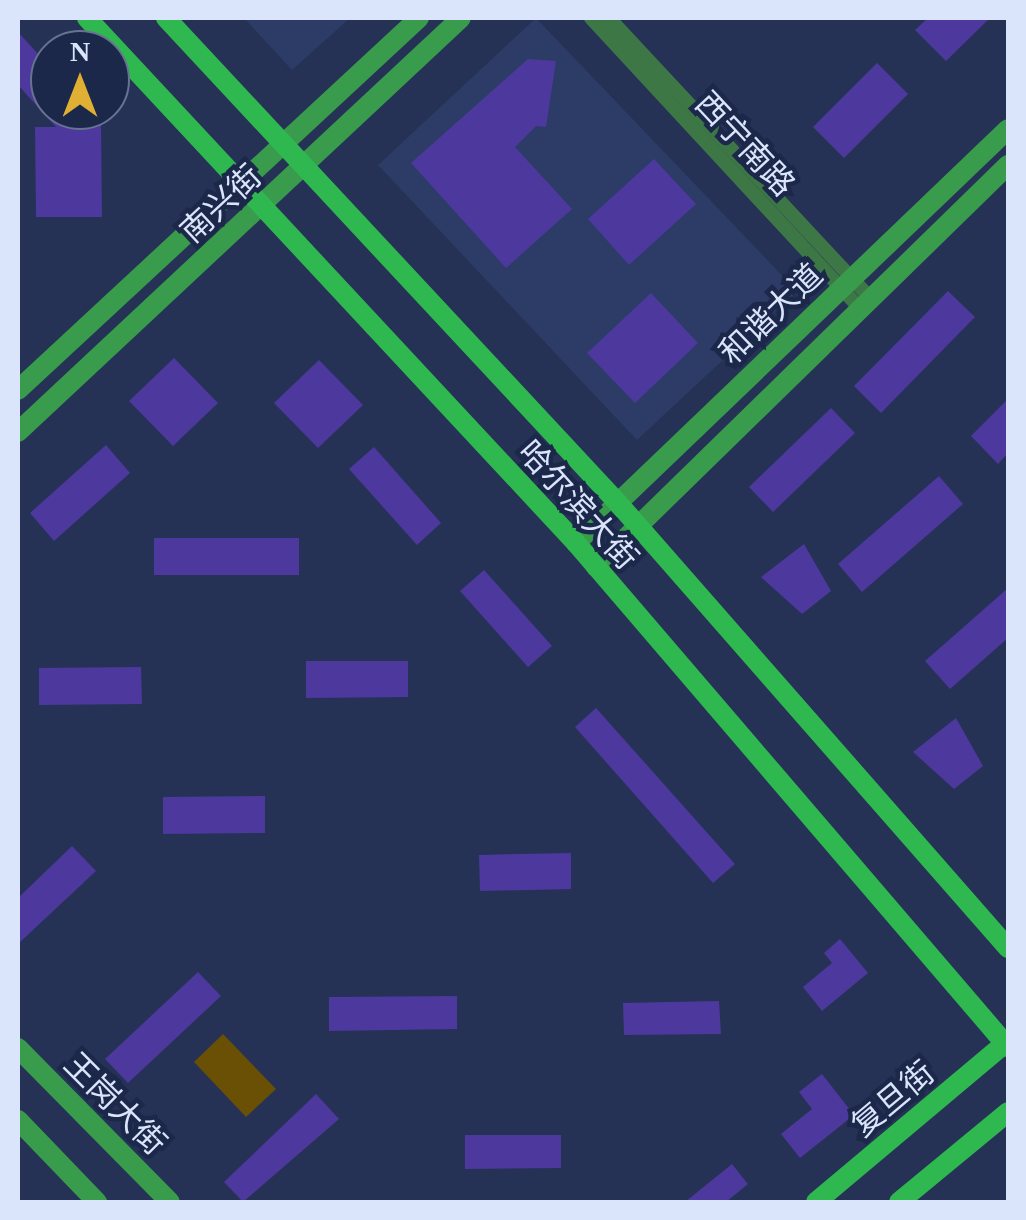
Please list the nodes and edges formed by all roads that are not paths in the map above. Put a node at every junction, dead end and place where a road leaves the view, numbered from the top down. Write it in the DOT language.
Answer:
graph roads {
  1 [pos="87,18"];
  2 [pos="166,18"];
  3 [pos="419,18"];
  4 [pos="461,18"];
  5 [pos="591,18"];
  6 [pos="610,18"];
  7 [pos="1008,128"];
  8 [pos="284,145"];
  9 [pos="1008,165"];
  10 [pos="306,167"];
  11 [pos="242,183"];
  12 [pos="263,207"];
  13 [pos="847,284"];
  14 [pos="864,302"];
  15 [pos="18,390"];
  16 [pos="18,432"];
  17 [pos="618,503"];
  18 [pos="638,526"];
  19 [pos="576,543"];
  20 [pos="596,567"];
  21 [pos="1008,948"];
  22 [pos="1008,1044"];
  23 [pos="18,1048"];
  24 [pos="1008,1112"];
  25 [pos="18,1120"];
  26 [pos="97,1202"];
  27 [pos="170,1202"];
  28 [pos="816,1202"];
  29 [pos="899,1202"];
  1 -- 11 [label="main road, 哈尔滨大街"];
  2 -- 8 [label="main road, 哈尔滨大街"];
  3 -- 8 [label="main road, 南兴街"];
  4 -- 10 [label="main road, 南兴街"];
  5 -- 13 [label="street, 西宁南路"];
  6 -- 13 [label="street, 西宁南路"];
  7 -- 13 [label="main road, 和谐大道"];
  8 -- 10 [label="main road, 哈尔滨大街"];
  8 -- 11 [label="main road, 南兴街"];
  9 -- 14 [label="main road, 和谐大道"];
  10 -- 12 [label="main road, 南兴街"];
  10 -- 17 [label="main road, 哈尔滨大街"];
  11 -- 12 [label="main road, 哈尔滨大街"];
  11 -- 15 [label="main road, 南兴街"];
  12 -- 16 [label="main road, 南兴街"];
  12 -- 19 [label="main road, 哈尔滨大街"];
  13 -- 14 [label="street, 西宁南路"];
  13 -- 17 [label="main road, 和谐大道"];
  14 -- 18 [label="main road, 和谐大道"];
  17 -- 18 [label="main road, 哈尔滨大街"];
  17 -- 19 [label="main road, 和谐大道"];
  18 -- 20 [label="main road, 和谐大道"];
  18 -- 21 [label="main road, 哈尔滨大街"];
  19 -- 20 [label="main road, 哈尔滨大街"];
  20 -- 22 [label="main road, 哈尔滨大街"];
  22 -- 28 [label="main road, 复旦街"];
  23 -- 27 [label="main road, 王岗大街"];
  24 -- 29 [label="main road"];
  25 -- 26 [label="main road"];
}
